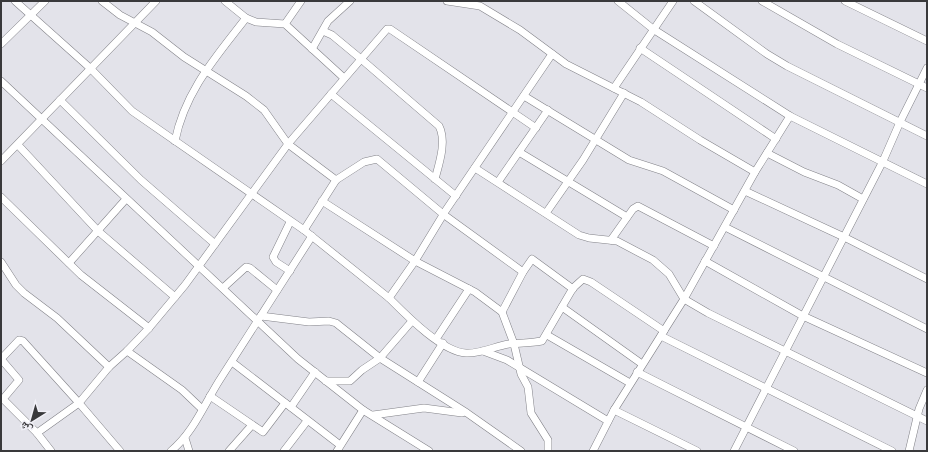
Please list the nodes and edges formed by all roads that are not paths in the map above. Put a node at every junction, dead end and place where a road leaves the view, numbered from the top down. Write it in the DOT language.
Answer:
graph roads {
  1 [pos="15,1"];
  2 [pos="46,1"];
  3 [pos="102,1"];
  4 [pos="156,1"];
  5 [pos="225,1"];
  6 [pos="301,1"];
  7 [pos="350,1"];
  8 [pos="447,1"];
  9 [pos="618,1"];
  10 [pos="673,1"];
  11 [pos="694,1"];
  12 [pos="762,1"];
  13 [pos="845,1"];
  14 [pos="31,16"];
  15 [pos="246,18"];
  16 [pos="136,24"];
  17 [pos="285,24"];
  18 [pos="653,29"];
  19 [pos="323,31"];
  20 [pos="927,41"];
  21 [pos="1,44"];
  22 [pos="640,48"];
  23 [pos="312,49"];
  24 [pos="552,54"];
  25 [pos="361,58"];
  26 [pos="90,68"];
  27 [pos="927,68"];
  28 [pos="206,71"];
  29 [pos="344,78"];
  30 [pos="1,81"];
  31 [pos="919,84"];
  32 [pos="614,88"];
  33 [pos="927,88"];
  34 [pos="624,93"];
  35 [pos="331,94"];
  36 [pos="524,96"];
  37 [pos="60,100"];
  38 [pos="548,110"];
  39 [pos="513,112"];
  40 [pos="790,116"];
  41 [pos="41,120"];
  42 [pos="900,122"];
  43 [pos="536,128"];
  44 [pos="927,136"];
  45 [pos="776,139"];
  46 [pos="595,140"];
  47 [pos="175,141"];
  48 [pos="288,144"];
  49 [pos="18,145"];
  50 [pos="519,152"];
  51 [pos="767,153"];
  52 [pos="1,161"];
  53 [pos="883,161"];
  54 [pos="474,168"];
  55 [pos="755,172"];
  56 [pos="435,179"];
  57 [pos="336,180"];
  58 [pos="498,182"];
  59 [pos="568,182"];
  60 [pos="927,184"];
  61 [pos="745,191"];
  62 [pos="253,193"];
  63 [pos="456,196"];
  64 [pos="1,197"];
  65 [pos="126,199"];
  66 [pos="863,199"];
  67 [pos="322,201"];
  68 [pos="734,210"];
  69 [pos="546,213"];
  70 [pos="443,214"];
  71 [pos="627,217"];
  72 [pos="290,222"];
  73 [pos="725,227"];
  74 [pos="304,230"];
  75 [pos="98,231"];
  76 [pos="312,236"];
  77 [pos="844,237"];
  78 [pos="611,240"];
  79 [pos="215,244"];
  80 [pos="714,246"];
  81 [pos="415,261"];
  82 [pos="705,261"];
  83 [pos="1,262"];
  84 [pos="69,263"];
  85 [pos="199,265"];
  86 [pos="3,271"];
  87 [pos="290,271"];
  88 [pos="523,272"];
  89 [pos="823,276"];
  90 [pos="927,279"];
  91 [pos="223,288"];
  92 [pos="469,289"];
  93 [pos="573,289"];
  94 [pos="277,290"];
  95 [pos="175,297"];
  96 [pos="389,298"];
  97 [pos="684,299"];
  98 [pos="562,307"];
  99 [pos="502,312"];
  100 [pos="803,316"];
  101 [pos="260,319"];
  102 [pos="412,321"];
  103 [pos="149,328"];
  104 [pos="927,329"];
  105 [pos="663,334"];
  106 [pos="547,335"];
  107 [pos="436,339"];
  108 [pos="443,343"];
  109 [pos="514,344"];
  110 [pos="483,350"];
  111 [pos="785,351"];
  112 [pos="128,352"];
  113 [pos="380,358"];
  114 [pos="232,362"];
  115 [pos="642,364"];
  116 [pos="109,367"];
  117 [pos="520,368"];
  118 [pos="315,372"];
  119 [pos="637,372"];
  120 [pos="927,373"];
  121 [pos="326,381"];
  122 [pos="418,382"];
  123 [pos="630,383"];
  124 [pos="765,389"];
  125 [pos="927,390"];
  126 [pos="210,396"];
  127 [pos="2,400"];
  128 [pos="78,404"];
  129 [pos="288,405"];
  130 [pos="202,409"];
  131 [pos="363,410"];
  132 [pos="614,410"];
  133 [pos="467,413"];
  134 [pos="373,415"];
  135 [pos="917,417"];
  136 [pos="307,421"];
  137 [pos="608,421"];
  138 [pos="927,421"];
  139 [pos="252,425"];
  140 [pos="745,426"];
  141 [pos="37,433"];
  142 [pos="185,438"];
  143 [pos="338,448"];
  144 [pos="595,450"];
  145 [pos="51,451"];
  146 [pos="120,451"];
  147 [pos="171,451"];
  148 [pos="189,451"];
  149 [pos="229,451"];
  150 [pos="284,451"];
  151 [pos="429,451"];
  152 [pos="521,451"];
  153 [pos="548,451"];
  154 [pos="697,451"];
  155 [pos="734,451"];
  156 [pos="794,451"];
  157 [pos="892,451"];
  158 [pos="909,451"];
  1 -- 14 [label="street"];
  2 -- 14 [label="street"];
  3 -- 16 [label="street"];
  4 -- 16 [label="street"];
  5 -- 15 [label="street"];
  6 -- 17 [label="street"];
  7 -- 19 [label="street"];
  8 -- 24 [label="street"];
  9 -- 18 [label="street"];
  10 -- 18 [label="street"];
  11 -- 42 [label="street"];
  12 -- 31 [label="street"];
  13 -- 20 [label="street"];
  14 -- 21 [label="street"];
  14 -- 26 [label="street"];
  15 -- 17 [label="street"];
  15 -- 28 [label="street"];
  16 -- 26 [label="street"];
  16 -- 28 [label="street"];
  17 -- 23 [label="street"];
  18 -- 22 [label="street"];
  18 -- 40 [label="street"];
  19 -- 23 [label="street"];
  19 -- 25 [label="street"];
  22 -- 32 [label="street"];
  22 -- 45 [label="street"];
  23 -- 29 [label="street"];
  24 -- 32 [label="street"];
  24 -- 36 [label="street"];
  25 -- 29 [label="street"];
  25 -- 39 [label="street"];
  25 -- 56 [label="street"];
  26 -- 37 [label="street"];
  26 -- 47 [label="street"];
  27 -- 31 [label="street"];
  28 -- 47 [label="street"];
  28 -- 48 [label="street"];
  29 -- 35 [label="street"];
  30 -- 41 [label="street"];
  31 -- 33 [label="street"];
  31 -- 42 [label="street"];
  32 -- 34 [label="street"];
  34 -- 46 [label="street"];
  34 -- 55 [label="street"];
  35 -- 48 [label="street"];
  35 -- 56 [label="street"];
  36 -- 38 [label="street"];
  36 -- 39 [label="street"];
  37 -- 41 [label="street"];
  37 -- 79 [label="street"];
  38 -- 43 [label="street"];
  38 -- 46 [label="street"];
  39 -- 43 [label="street"];
  39 -- 54 [label="street"];
  40 -- 45 [label="street"];
  40 -- 53 [label="street"];
  41 -- 49 [label="street"];
  41 -- 65 [label="street"];
  42 -- 44 [label="street"];
  42 -- 53 [label="street"];
  43 -- 50 [label="street"];
  45 -- 51 [label="street"];
  46 -- 59 [label="street"];
  46 -- 68 [label="street"];
  47 -- 62 [label="street"];
  48 -- 57 [label="street"];
  48 -- 62 [label="street"];
  49 -- 52 [label="street"];
  49 -- 75 [label="street"];
  50 -- 58 [label="street"];
  50 -- 59 [label="street"];
  51 -- 55 [label="street"];
  51 -- 66 [label="street"];
  53 -- 60 [label="street"];
  53 -- 66 [label="street"];
  54 -- 58 [label="street"];
  54 -- 63 [label="street"];
  55 -- 61 [label="street"];
  56 -- 63 [label="street"];
  57 -- 67 [label="street"];
  57 -- 70 [label="street"];
  58 -- 69 [label="street"];
  59 -- 69 [label="street"];
  59 -- 71 [label="street"];
  61 -- 68 [label="street"];
  61 -- 77 [label="street"];
  62 -- 72 [label="street"];
  62 -- 79 [label="street"];
  63 -- 70 [label="street"];
  64 -- 84 [label="street"];
  65 -- 75 [label="street"];
  65 -- 85 [label="street"];
  66 -- 77 [label="street"];
  67 -- 74 [label="street"];
  67 -- 81 [label="street"];
  68 -- 73 [label="street"];
  69 -- 78 [label="street"];
  70 -- 81 [label="street"];
  70 -- 88 [label="street"];
  71 -- 78 [label="street"];
  71 -- 80 [label="street"];
  72 -- 74 [label="street"];
  72 -- 87 [label="street"];
  73 -- 80 [label="street"];
  73 -- 89 [label="street"];
  74 -- 76 [label="street"];
  75 -- 84 [label="street"];
  75 -- 95 [label="street"];
  76 -- 87 [label="street"];
  76 -- 96 [label="street"];
  77 -- 89 [label="street"];
  77 -- 90 [label="street"];
  78 -- 97 [label="street"];
  79 -- 85 [label="street"];
  80 -- 82 [label="street"];
  81 -- 92 [label="street"];
  81 -- 96 [label="street"];
  82 -- 97 [label="street"];
  82 -- 100 [label="street"];
  83 -- 86 [label="street"];
  84 -- 103 [label="street"];
  85 -- 91 [label="street"];
  85 -- 95 [label="street"];
  86 -- 116 [label="street"];
  87 -- 94 [label="street"];
  88 -- 93 [label="street"];
  88 -- 99 [label="street"];
  89 -- 100 [label="street"];
  89 -- 104 [label="street"];
  91 -- 94 [label="street"];
  91 -- 101 [label="street"];
  92 -- 99 [label="street"];
  92 -- 107 [label="street"];
  93 -- 98 [label="street"];
  93 -- 105 [label="street"];
  94 -- 101 [label="street"];
  95 -- 103 [label="street"];
  96 -- 102 [label="street"];
  97 -- 105 [label="street"];
  97 -- 111 [label="street"];
  98 -- 106 [label="street"];
  98 -- 115 [label="street"];
  99 -- 109 [label="street"];
  100 -- 111 [label="street"];
  100 -- 120 [label="street"];
  101 -- 113 [label="street"];
  101 -- 114 [label="street"];
  101 -- 118 [label="street"];
  102 -- 107 [label="street"];
  102 -- 113 [label="street"];
  103 -- 112 [label="street"];
  105 -- 115 [label="street"];
  105 -- 124 [label="street"];
  106 -- 109 [label="street"];
  106 -- 123 [label="street"];
  107 -- 108 [label="street"];
  108 -- 110 [label="street"];
  108 -- 122 [label="street"];
  109 -- 110 [label="street"];
  109 -- 117 [label="street"];
  110 -- 117 [label="street"];
  111 -- 124 [label="street"];
  111 -- 135 [label="street"];
  112 -- 116 [label="street"];
  112 -- 130 [label="street"];
  113 -- 121 [label="street"];
  113 -- 122 [label="street"];
  114 -- 126 [label="street"];
  114 -- 129 [label="street"];
  115 -- 119 [label="street"];
  116 -- 128 [label="street"];
  117 -- 137 [label="street"];
  117 -- 153 [label="street"];
  118 -- 121 [label="street"];
  118 -- 129 [label="street"];
  119 -- 123 [label="street"];
  119 -- 140 [label="street"];
  121 -- 131 [label="street"];
  122 -- 133 [label="street"];
  123 -- 132 [label="street"];
  124 -- 140 [label="street"];
  124 -- 157 [label="street"];
  125 -- 135 [label="street"];
  126 -- 130 [label="street"];
  126 -- 139 [label="street"];
  127 -- 128 [label="street"];
  127 -- 141 [label="street"];
  128 -- 141 [label="street"];
  128 -- 146 [label="street"];
  129 -- 136 [label="street"];
  129 -- 139 [label="street"];
  130 -- 142 [label="street"];
  131 -- 134 [label="street"];
  131 -- 143 [label="street"];
  132 -- 137 [label="street"];
  132 -- 154 [label="street"];
  133 -- 134 [label="street"];
  133 -- 152 [label="street"];
  134 -- 151 [label="street"];
  135 -- 138 [label="street"];
  135 -- 158 [label="street"];
  136 -- 143 [label="street"];
  136 -- 150 [label="street"];
  137 -- 144 [label="street"];
  139 -- 149 [label="street"];
  140 -- 155 [label="street"];
  140 -- 156 [label="street"];
  141 -- 145 [label="street"];
  142 -- 147 [label="street"];
  142 -- 148 [label="street"];
}
